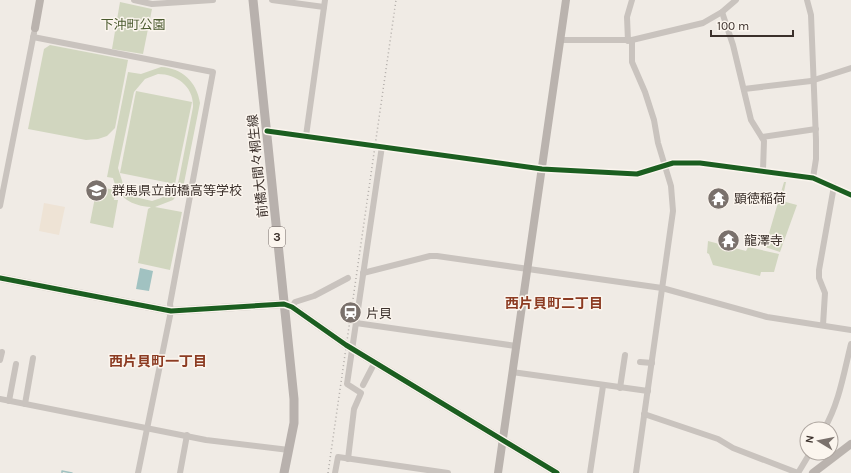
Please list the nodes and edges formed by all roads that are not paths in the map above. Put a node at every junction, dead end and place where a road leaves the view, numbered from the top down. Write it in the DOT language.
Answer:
graph roads {
  1 [pos="40,0"];
  2 [pos="134,0"];
  3 [pos="213,0"];
  4 [pos="253,0"];
  5 [pos="272,0"];
  6 [pos="325,0"];
  7 [pos="566,0"];
  8 [pos="632,0"];
  9 [pos="736,0"];
  10 [pos="806,0"];
  11 [pos="324,7"];
  12 [pos="722,12"];
  13 [pos="35,28"];
  14 [pos="33,37"];
  15 [pos="561,40"];
  16 [pos="630,41"];
  17 [pos="851,68"];
  18 [pos="814,81"];
  19 [pos="744,89"];
  20 [pos="816,129"];
  21 [pos="267,131"];
  22 [pos="306,136"];
  23 [pos="762,137"];
  24 [pos="382,146"];
  25 [pos="665,165"];
  26 [pos="542,169"];
  27 [pos="763,170"];
  28 [pos="813,178"];
  29 [pos="2,180"];
  30 [pos="834,186"];
  31 [pos="851,195"];
  32 [pos="0,206"];
  33 [pos="527,268"];
  34 [pos="363,273"];
  35 [pos="0,278"];
  36 [pos="348,278"];
  37 [pos="662,288"];
  38 [pos="288,305"];
  39 [pos="171,311"];
  40 [pos="356,323"];
  41 [pos="823,325"];
  42 [pos="851,330"];
  43 [pos="851,344"];
  44 [pos="516,346"];
  45 [pos="353,349"];
  46 [pos="2,352"];
  47 [pos="625,356"];
  48 [pos="33,358"];
  49 [pos="0,360"];
  50 [pos="375,362"];
  51 [pos="640,362"];
  52 [pos="652,363"];
  53 [pos="16,364"];
  54 [pos="512,372"];
  55 [pos="363,385"];
  56 [pos="603,386"];
  57 [pos="620,388"];
  58 [pos="648,391"];
  59 [pos="0,399"];
  60 [pos="9,401"];
  61 [pos="25,404"];
  62 [pos="644,414"];
  63 [pos="828,421"];
  64 [pos="148,428"];
  65 [pos="188,435"];
  66 [pos="503,440"];
  67 [pos="851,444"];
  68 [pos="290,450"];
  69 [pos="348,459"];
  70 [pos="805,461"];
  71 [pos="138,473"];
  72 [pos="180,473"];
  73 [pos="284,473"];
  74 [pos="335,473"];
  75 [pos="448,473"];
  76 [pos="498,473"];
  77 [pos="557,473"];
  78 [pos="590,473"];
  79 [pos="636,473"];
  80 [pos="798,473"];
  81 [pos="813,473"];
  1 -- 13 [label="street"];
  2 -- 3 [label="street"];
  4 -- 21 [label="main road, 前橋大間々桐生線 / 3"];
  5 -- 11 [label="street"];
  6 -- 11 [label="street"];
  7 -- 15 [label="street"];
  8 -- 16 [label="street"];
  9 -- 12 [label="street"];
  10 -- 18 [label="street"];
  11 -- 22 [label="street"];
  12 -- 16 [label="street"];
  12 -- 19 [label="street"];
  13 -- 14 [label="street"];
  14 -- 29 [label="street"];
  14 -- 39 [label="street"];
  15 -- 16 [label="street"];
  15 -- 26 [label="street"];
  16 -- 25 [label="street"];
  17 -- 18 [label="street"];
  18 -- 19 [label="street"];
  18 -- 20 [label="street"];
  19 -- 23 [label="street"];
  20 -- 23 [label="street"];
  20 -- 28 [label="street"];
  21 -- 22 [label="street"];
  21 -- 38 [label="main road, 前橋大間々桐生線 / 3"];
  22 -- 24 [label="street"];
  23 -- 27 [label="street"];
  24 -- 26 [label="street"];
  24 -- 34 [label="street"];
  25 -- 26 [label="street"];
  25 -- 27 [label="street"];
  25 -- 37 [label="street"];
  26 -- 33 [label="street"];
  27 -- 28 [label="street"];
  28 -- 30 [label="street"];
  29 -- 32 [label="street"];
  30 -- 31 [label="street"];
  30 -- 41 [label="street"];
  33 -- 34 [label="street"];
  33 -- 37 [label="street"];
  33 -- 44 [label="street"];
  34 -- 40 [label="street"];
  35 -- 39 [label="street"];
  36 -- 38 [label="street"];
  37 -- 41 [label="street"];
  37 -- 52 [label="street"];
  38 -- 39 [label="street"];
  38 -- 45 [label="street"];
  38 -- 68 [label="main road, 前橋大間々桐生線 / 3"];
  39 -- 64 [label="street"];
  40 -- 44 [label="street"];
  40 -- 45 [label="street"];
  41 -- 42 [label="street"];
  43 -- 63 [label="street"];
  44 -- 54 [label="street"];
  45 -- 50 [label="street"];
  45 -- 69 [label="street"];
  46 -- 49 [label="street"];
  47 -- 57 [label="street"];
  48 -- 61 [label="street"];
  50 -- 55 [label="street"];
  50 -- 66 [label="street"];
  51 -- 52 [label="street"];
  52 -- 58 [label="street"];
  53 -- 60 [label="street"];
  54 -- 56 [label="street"];
  54 -- 66 [label="street"];
  56 -- 57 [label="street"];
  56 -- 78 [label="street"];
  57 -- 58 [label="street"];
  58 -- 62 [label="street"];
  59 -- 60 [label="street"];
  60 -- 61 [label="street"];
  61 -- 64 [label="street"];
  62 -- 79 [label="street"];
  62 -- 80 [label="street"];
  64 -- 65 [label="street"];
  64 -- 71 [label="street"];
  65 -- 68 [label="street"];
  65 -- 72 [label="street"];
  66 -- 76 [label="street"];
  66 -- 77 [label="street"];
  67 -- 81 [label="street"];
  68 -- 73 [label="main road, 前橋大間々桐生線 / 3"];
  69 -- 74 [label="street"];
  69 -- 75 [label="street"];
  70 -- 80 [label="street"];
}
